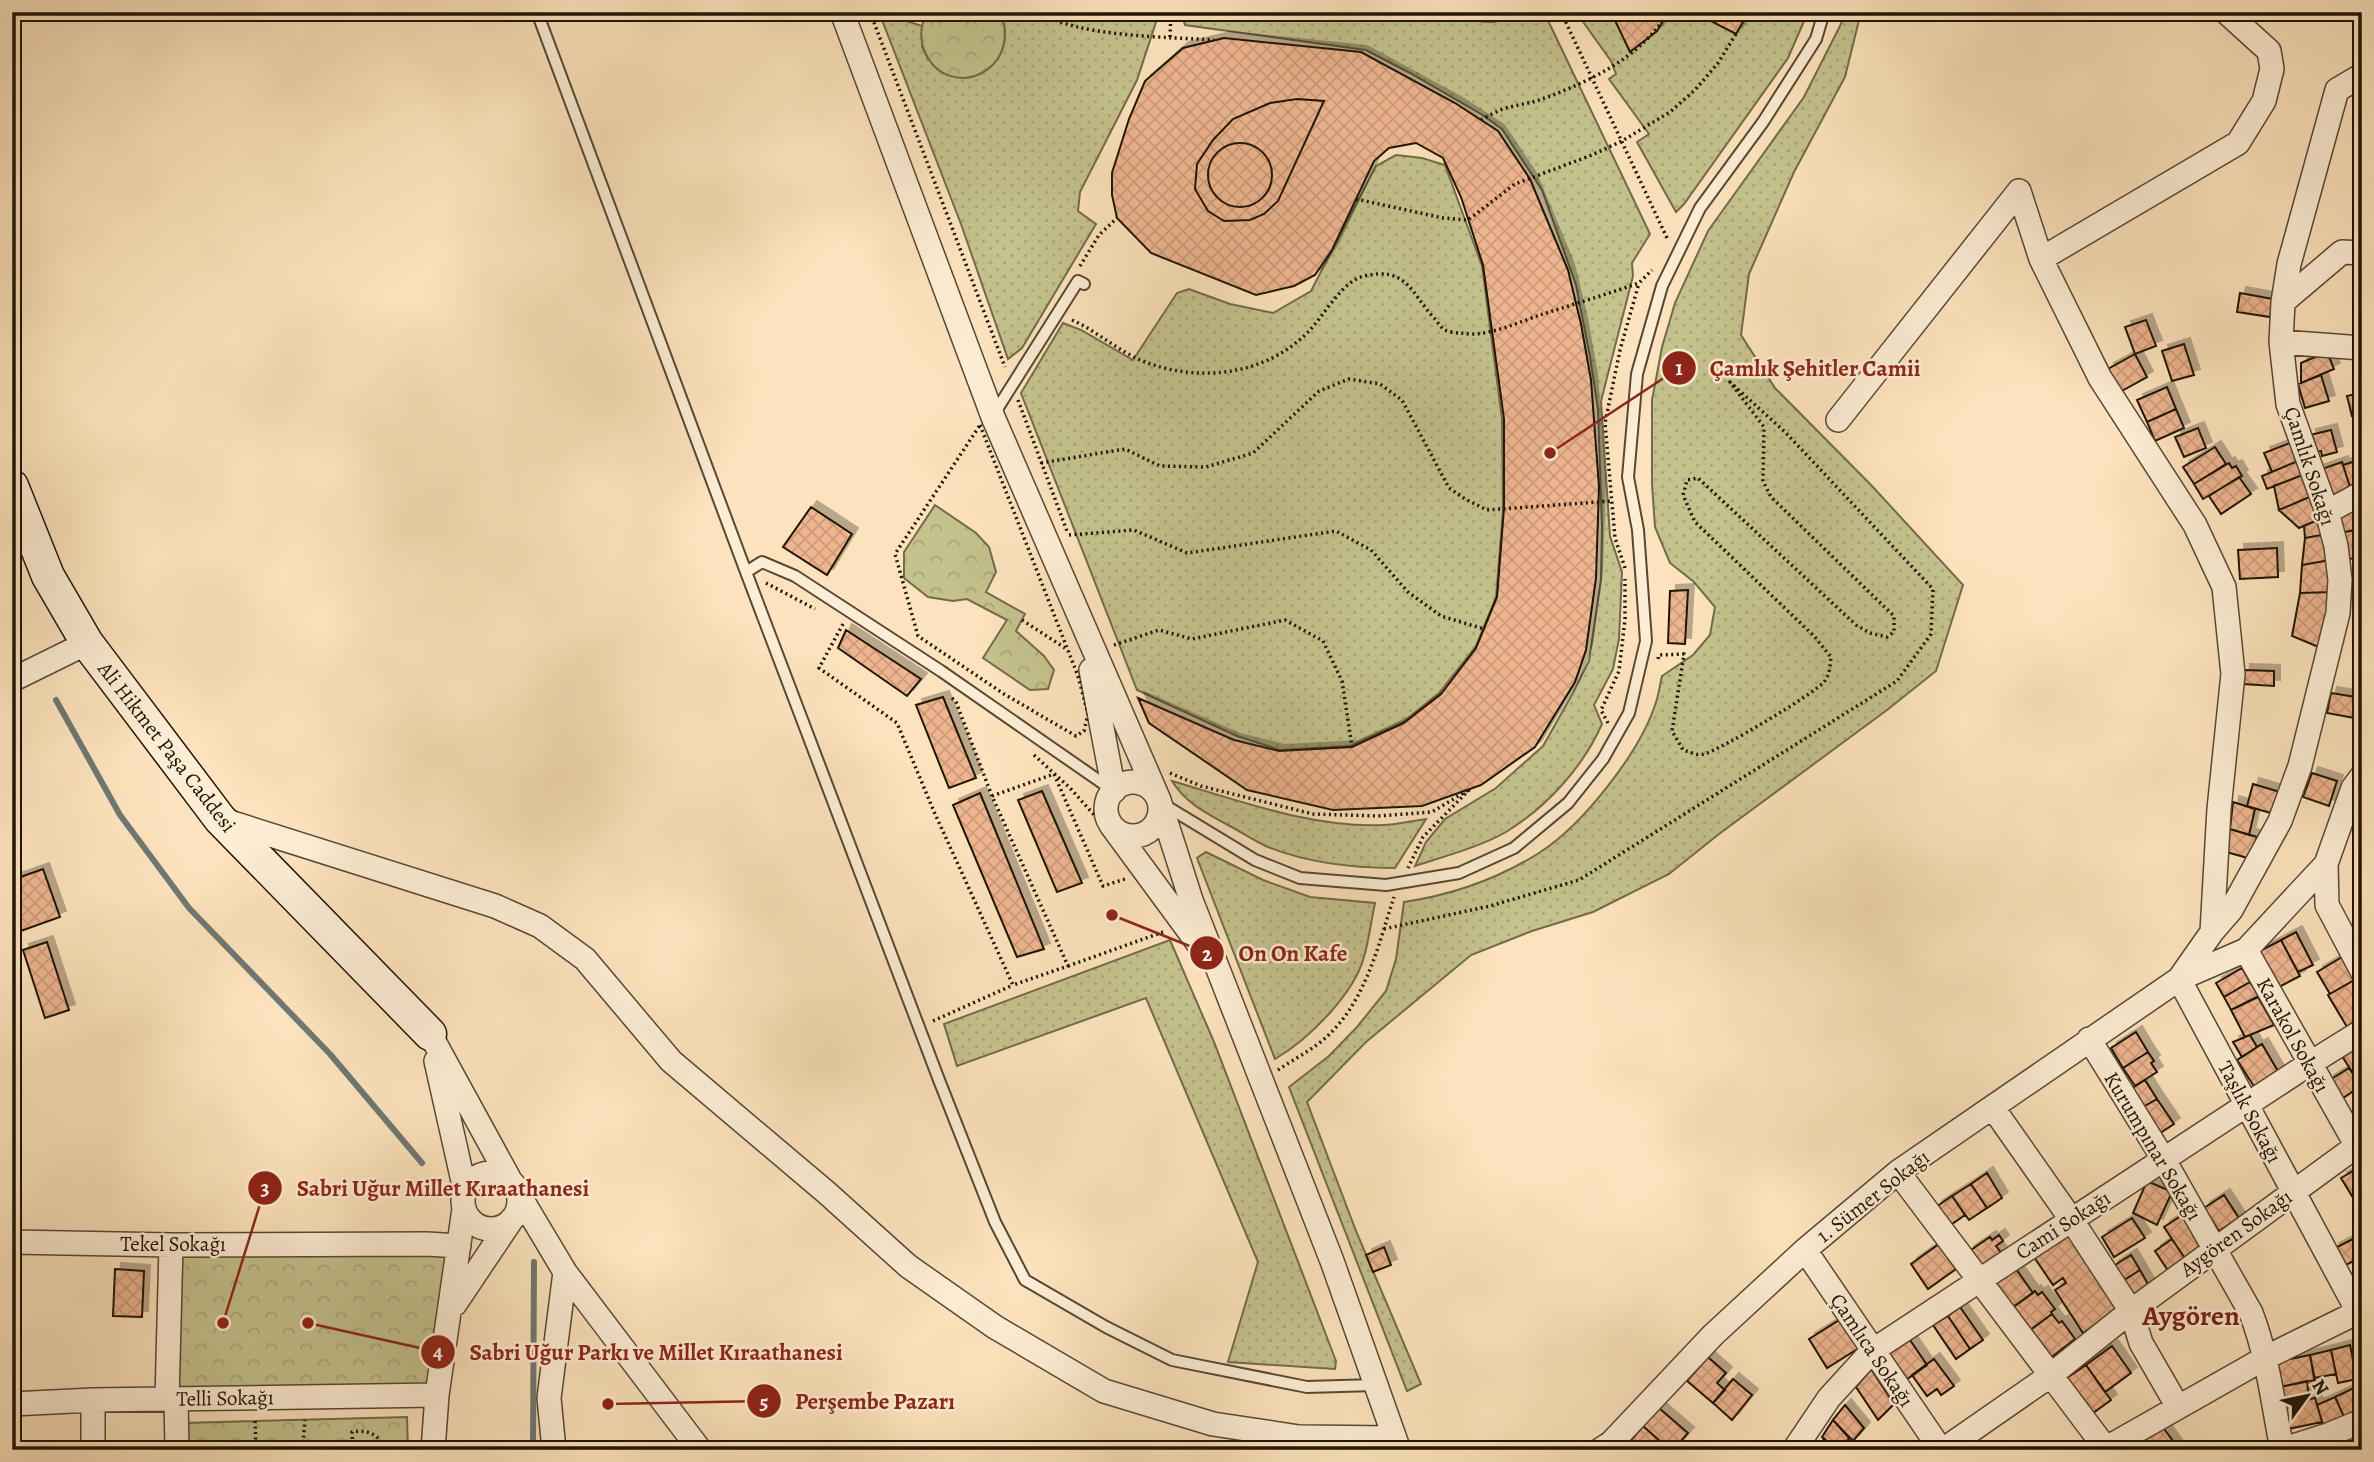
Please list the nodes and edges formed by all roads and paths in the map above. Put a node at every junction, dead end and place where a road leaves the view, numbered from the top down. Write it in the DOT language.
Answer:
graph roads {
  1 [pos="537,12"];
  2 [pos="842,12"];
  3 [pos="870,12"];
  4 [pos="906,12"];
  5 [pos="1041,12"];
  6 [pos="1171,12"];
  7 [pos="1459,12"];
  8 [pos="1510,12"];
  9 [pos="1561,12"];
  10 [pos="1668,12"];
  11 [pos="1824,12"];
  12 [pos="2226,12"];
  13 [pos="923,20"];
  14 [pos="1736,34"];
  15 [pos="1170,37"];
  16 [pos="1214,40"];
  17 [pos="2361,77"];
  18 [pos="1592,78"];
  19 [pos="1481,120"];
  20 [pos="1622,141"];
  21 [pos="1356,199"];
  22 [pos="1117,218"];
  23 [pos="1664,247"];
  24 [pos="2362,253"];
  25 [pos="2041,259"];
  26 [pos="1657,264"];
  27 [pos="1080,267"];
  28 [pos="1639,283"];
  29 [pos="1084,284"];
  30 [pos="2283,302"];
  31 [pos="1069,318"];
  32 [pos="2281,342"];
  33 [pos="2362,348"];
  34 [pos="1012,385"];
  35 [pos="993,417"];
  36 [pos="1838,420"];
  37 [pos="1041,463"];
  38 [pos="12,486"];
  39 [pos="2362,493"];
  40 [pos="1612,501"];
  41 [pos="2327,512"];
  42 [pos="746,572"];
  43 [pos="821,612"];
  44 [pos="1022,620"];
  45 [pos="844,623"];
  46 [pos="1484,629"];
  47 [pos="87,643"];
  48 [pos="1082,644"];
  49 [pos="12,680"];
  50 [pos="947,694"];
  51 [pos="1609,725"];
  52 [pos="1352,747"];
  53 [pos="1034,755"];
  54 [pos="1054,774"];
  55 [pos="2362,776"];
  56 [pos="1114,790"];
  57 [pos="992,796"];
  58 [pos="1159,800"];
  59 [pos="220,819"];
  60 [pos="1104,822"];
  61 [pos="2326,864"];
  62 [pos="1149,874"];
  63 [pos="1174,929"];
  64 [pos="2212,932"];
  65 [pos="2246,950"];
  66 [pos="1068,966"];
  67 [pos="2362,971"];
  68 [pos="1220,975"];
  69 [pos="2179,979"];
  70 [pos="1013,985"];
  71 [pos="933,1021"];
  72 [pos="2362,1031"];
  73 [pos="430,1034"];
  74 [pos="2090,1040"];
  75 [pos="2309,1064"];
  76 [pos="2246,1104"];
  77 [pos="1993,1108"];
  78 [pos="2360,1148"];
  79 [pos="2164,1160"];
  80 [pos="1898,1172"];
  81 [pos="514,1186"];
  82 [pos="2293,1192"];
  83 [pos="465,1199"];
  84 [pos="514,1216"];
  85 [pos="2071,1219"];
  86 [pos="12,1242"];
  87 [pos="171,1245"];
  88 [pos="459,1246"];
  89 [pos="2214,1249"];
  90 [pos="1805,1250"];
  91 [pos="565,1272"];
  92 [pos="1980,1280"];
  93 [pos="451,1309"];
  94 [pos="2131,1311"];
  95 [pos="2361,1314"];
  96 [pos="1872,1351"];
  97 [pos="2265,1358"];
  98 [pos="2051,1375"];
  99 [pos="1375,1384"];
  100 [pos="437,1395"];
  101 [pos="171,1399"];
  102 [pos="93,1400"];
  103 [pos="12,1404"];
  104 [pos="2178,1407"];
  105 [pos="305,1420"];
  106 [pos="2362,1420"];
  107 [pos="255,1421"];
  108 [pos="303,1443"];
  109 [pos="1396,1444"];
  110 [pos="256,1449"];
  111 [pos="2105,1449"];
  112 [pos="93,1450"];
  113 [pos="177,1450"];
  114 [pos="220,1450"];
  115 [pos="288,1450"];
  116 [pos="317,1450"];
  117 [pos="352,1450"];
  118 [pos="386,1450"];
  119 [pos="433,1450"];
  120 [pos="554,1450"];
  121 [pos="700,1450"];
  122 [pos="1600,1450"];
  123 [pos="1794,1450"];
  124 [pos="1942,1450"];
  125 [pos="2281,1450"];
  1 -- 42 [label="lane"];
  2 -- 35 [label="street"];
  3 -- 34 [label="path"];
  4 -- 13 [label="path"];
  5 -- 15 [label="path"];
  6 -- 15 [label="path"];
  7 -- 8 [label="path"];
  9 -- 18 [label="path"];
  10 -- 18 [label="path"];
  11 -- 58 [label="lane"];
  12 -- 25 [label="street"];
  14 -- 20 [label="path"];
  15 -- 16 [label="path"];
  17 -- 30 [label="street, Çamlık Sokağı"];
  18 -- 19 [label="path"];
  18 -- 20 [label="path"];
  20 -- 21 [label="path"];
  20 -- 23 [label="path"];
  22 -- 27 [label="path"];
  24 -- 30 [label="street"];
  25 -- 36 [label="street"];
  25 -- 64 [label="street"];
  26 -- 28 [label="path"];
  28 -- 31 [label="path"];
  28 -- 40 [label="path"];
  29 -- 34 [label="lane"];
  30 -- 32 [label="street, Çamlık Sokağı"];
  32 -- 33 [label="street"];
  32 -- 41 [label="street, Çamlık Sokağı"];
  34 -- 35 [label="lane"];
  34 -- 37 [label="path"];
  35 -- 48 [label="street"];
  37 -- 40 [label="path"];
  37 -- 46 [label="path"];
  38 -- 47 [label="main road, Ali Hikmet Paşa Caddesi"];
  39 -- 41 [label="street"];
  40 -- 51 [label="path"];
  41 -- 64 [label="street, Çamlık Sokağı"];
  42 -- 43 [label="path"];
  42 -- 56 [label="lane"];
  42 -- 99 [label="lane"];
  44 -- 48 [label="path"];
  45 -- 70 [label="path"];
  47 -- 49 [label="street"];
  47 -- 59 [label="main road, Ali Hikmet Paşa Caddesi"];
  48 -- 48 [label="path"];
  48 -- 52 [label="path"];
  48 -- 56 [label="street"];
  48 -- 58 [label="street"];
  50 -- 57 [label="path"];
  53 -- 54 [label="path"];
  54 -- 57 [label="path"];
  54 -- 60 [label="path"];
  54 -- 62 [label="path"];
  55 -- 61 [label="street"];
  56 -- 58 [label="street"];
  56 -- 60 [label="street"];
  57 -- 66 [label="path"];
  58 -- 60 [label="street"];
  58 -- 68 [label="street"];
  59 -- 73 [label="main road, Ali Hikmet Paşa Caddesi"];
  59 -- 109 [label="street"];
  60 -- 62 [label="street"];
  61 -- 65 [label="street"];
  61 -- 67 [label="street"];
  62 -- 68 [label="street"];
  63 -- 66 [label="path"];
  64 -- 69 [label="street, Çamlık Sokağı"];
  65 -- 69 [label="street"];
  65 -- 75 [label="street, Karakol Sokağı"];
  66 -- 70 [label="path"];
  68 -- 99 [label="street"];
  69 -- 74 [label="street, 1. Sümer Sokağı"];
  69 -- 76 [label="street, Taşlık Sokağı"];
  70 -- 71 [label="path"];
  72 -- 75 [label="street, Cami Sokağı"];
  73 -- 81 [label="street"];
  73 -- 83 [label="street"];
  74 -- 77 [label="street, 1. Sümer Sokağı"];
  74 -- 79 [label="street, Kurumpınar Sokağı"];
  75 -- 76 [label="street, Cami Sokağı"];
  75 -- 78 [label="street, Karakol Sokağı"];
  76 -- 79 [label="street, Cami Sokağı"];
  76 -- 82 [label="street, Taşlık Sokağı"];
  77 -- 80 [label="street, 1. Sümer Sokağı"];
  77 -- 85 [label="street"];
  78 -- 82 [label="street, Aygören Sokağı"];
  79 -- 85 [label="street, Cami Sokağı"];
  79 -- 89 [label="street, Kurumpınar Sokağı"];
  80 -- 90 [label="street, 1. Sümer Sokağı"];
  80 -- 92 [label="street"];
  81 -- 83 [label="street"];
  81 -- 84 [label="street"];
  81 -- 91 [label="street"];
  82 -- 89 [label="street, Aygören Sokağı"];
  82 -- 95 [label="street, Taşlık Sokağı"];
  83 -- 84 [label="street"];
  83 -- 88 [label="street"];
  84 -- 93 [label="street"];
  85 -- 92 [label="street, Cami Sokağı"];
  85 -- 94 [label="street"];
  86 -- 87 [label="street, Tekel Sokağı"];
  87 -- 88 [label="street, Tekel Sokağı"];
  87 -- 101 [label="street"];
  88 -- 93 [label="street"];
  89 -- 94 [label="street, Aygören Sokağı"];
  89 -- 97 [label="street, Kurumpınar Sokağı"];
  90 -- 96 [label="street, Çamlıca Sokağı"];
  90 -- 122 [label="street, 1. Sümer Sokağı"];
  91 -- 120 [label="street"];
  91 -- 121 [label="street"];
  92 -- 96 [label="street, Cami Sokağı"];
  92 -- 98 [label="street"];
  93 -- 100 [label="street"];
  94 -- 98 [label="street, Aygören Sokağı"];
  94 -- 104 [label="street"];
  95 -- 97 [label="street"];
  96 -- 123 [label="street, Cami Sokağı"];
  96 -- 124 [label="street, Çamlıca Sokağı"];
  97 -- 104 [label="street"];
  97 -- 125 [label="street, Kurumpınar Sokağı"];
  98 -- 111 [label="street"];
  98 -- 124 [label="street, Aygören Sokağı"];
  99 -- 109 [label="street"];
  100 -- 101 [label="street, Telli Sokağı"];
  100 -- 119 [label="street"];
  101 -- 102 [label="street, Telli Sokağı"];
  101 -- 113 [label="street"];
  102 -- 103 [label="street, Telli Sokağı"];
  102 -- 112 [label="street"];
  104 -- 111 [label="street"];
  105 -- 108 [label="path"];
  106 -- 125 [label="street"];
  107 -- 110 [label="path"];
  108 -- 115 [label="path"];
  108 -- 116 [label="path"];
  110 -- 114 [label="path"];
  117 -- 118 [label="path"];
}
